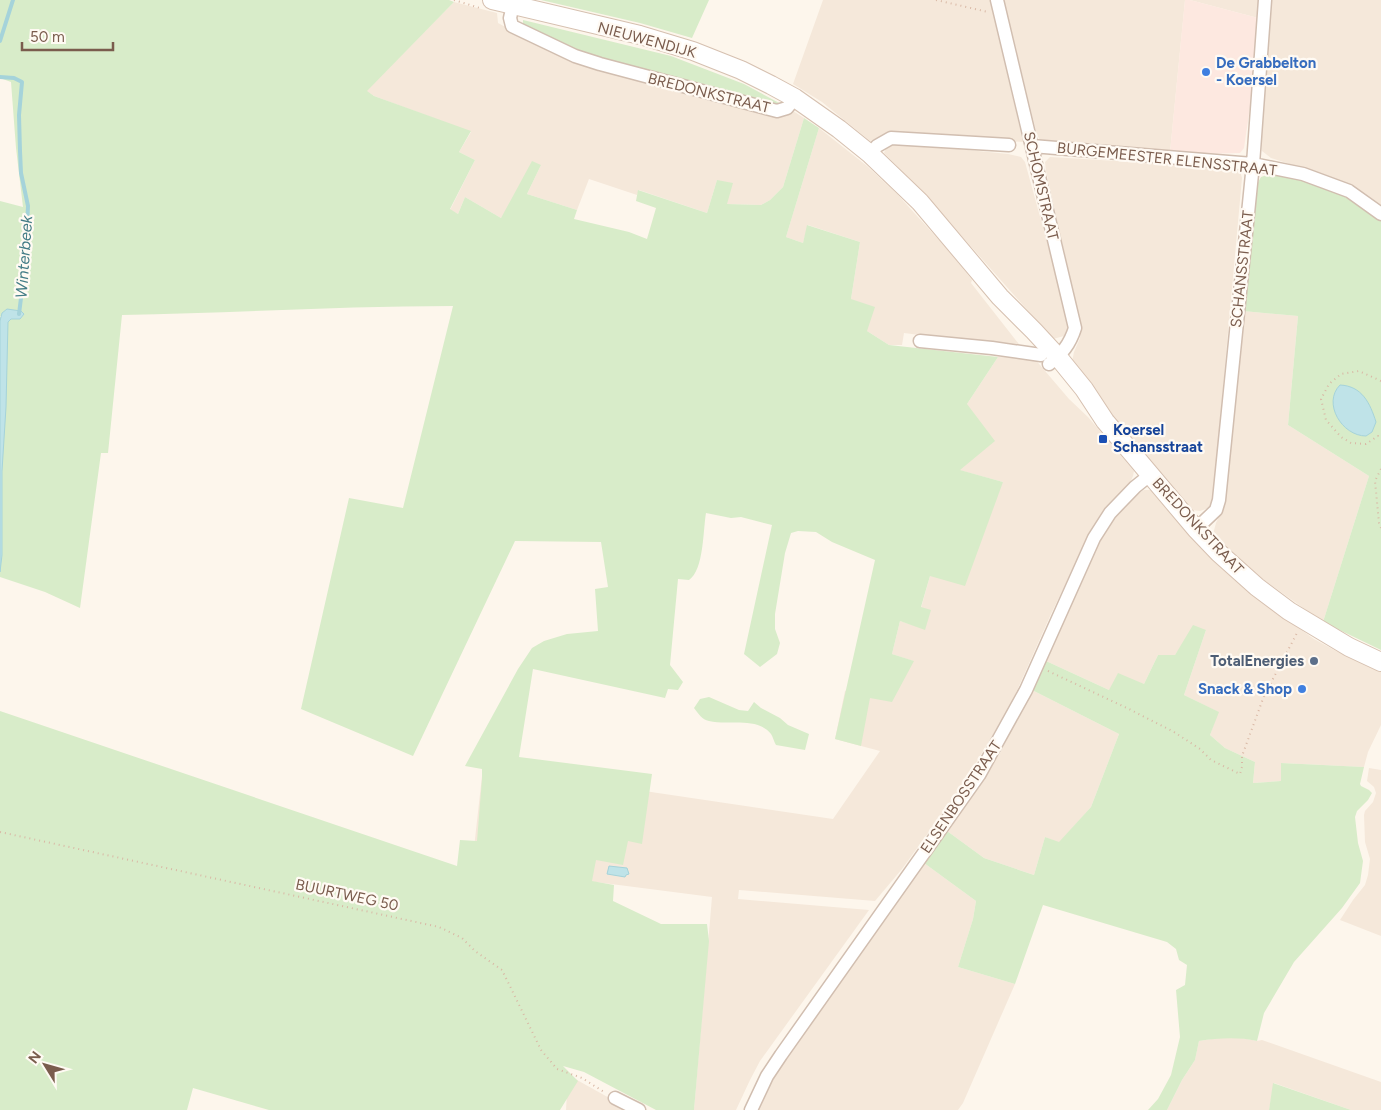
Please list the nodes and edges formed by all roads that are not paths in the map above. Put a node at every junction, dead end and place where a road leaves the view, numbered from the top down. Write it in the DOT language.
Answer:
graph roads {
  1 [pos="997,0"];
  2 [pos="1265,0"];
  3 [pos="489,4"];
  4 [pos="513,6"];
  5 [pos="795,98"];
  6 [pos="1009,145"];
  7 [pos="1032,146"];
  8 [pos="870,154"];
  9 [pos="1253,164"];
  10 [pos="1381,214"];
  11 [pos="920,341"];
  12 [pos="1049,359"];
  13 [pos="1150,475"];
  14 [pos="1196,529"];
  15 [pos="1381,662"];
  16 [pos="615,1098"];
  17 [pos="639,1110"];
  18 [pos="752,1110"];
  1 -- 7 [label="street, SCHOMSTRAAT"];
  2 -- 9 [label="street, SCHANSSTRAAT"];
  3 -- 4 [label="street, NIEUWENDIJK"];
  4 -- 5 [label="street, NIEUWENDIJK"];
  4 -- 5 [label="street, BREDONKSTRAAT"];
  5 -- 8 [label="street, BREDONKSTRAAT"];
  6 -- 8 [label="street"];
  7 -- 9 [label="street, BURGEMEESTER ELENSSTRAAT"];
  7 -- 12 [label="street, SCHOMSTRAAT"];
  8 -- 12 [label="street, BREDONKSTRAAT"];
  9 -- 10 [label="street, BURGEMEESTER ELENSSTRAAT"];
  9 -- 14 [label="street, SCHANSSTRAAT"];
  11 -- 12 [label="street"];
  12 -- 13 [label="street, BREDONKSTRAAT"];
  13 -- 14 [label="street, BREDONKSTRAAT"];
  13 -- 18 [label="street, ELSENBOSSTRAAT"];
  14 -- 15 [label="street, BREDONKSTRAAT"];
  16 -- 17 [label="street"];
}
